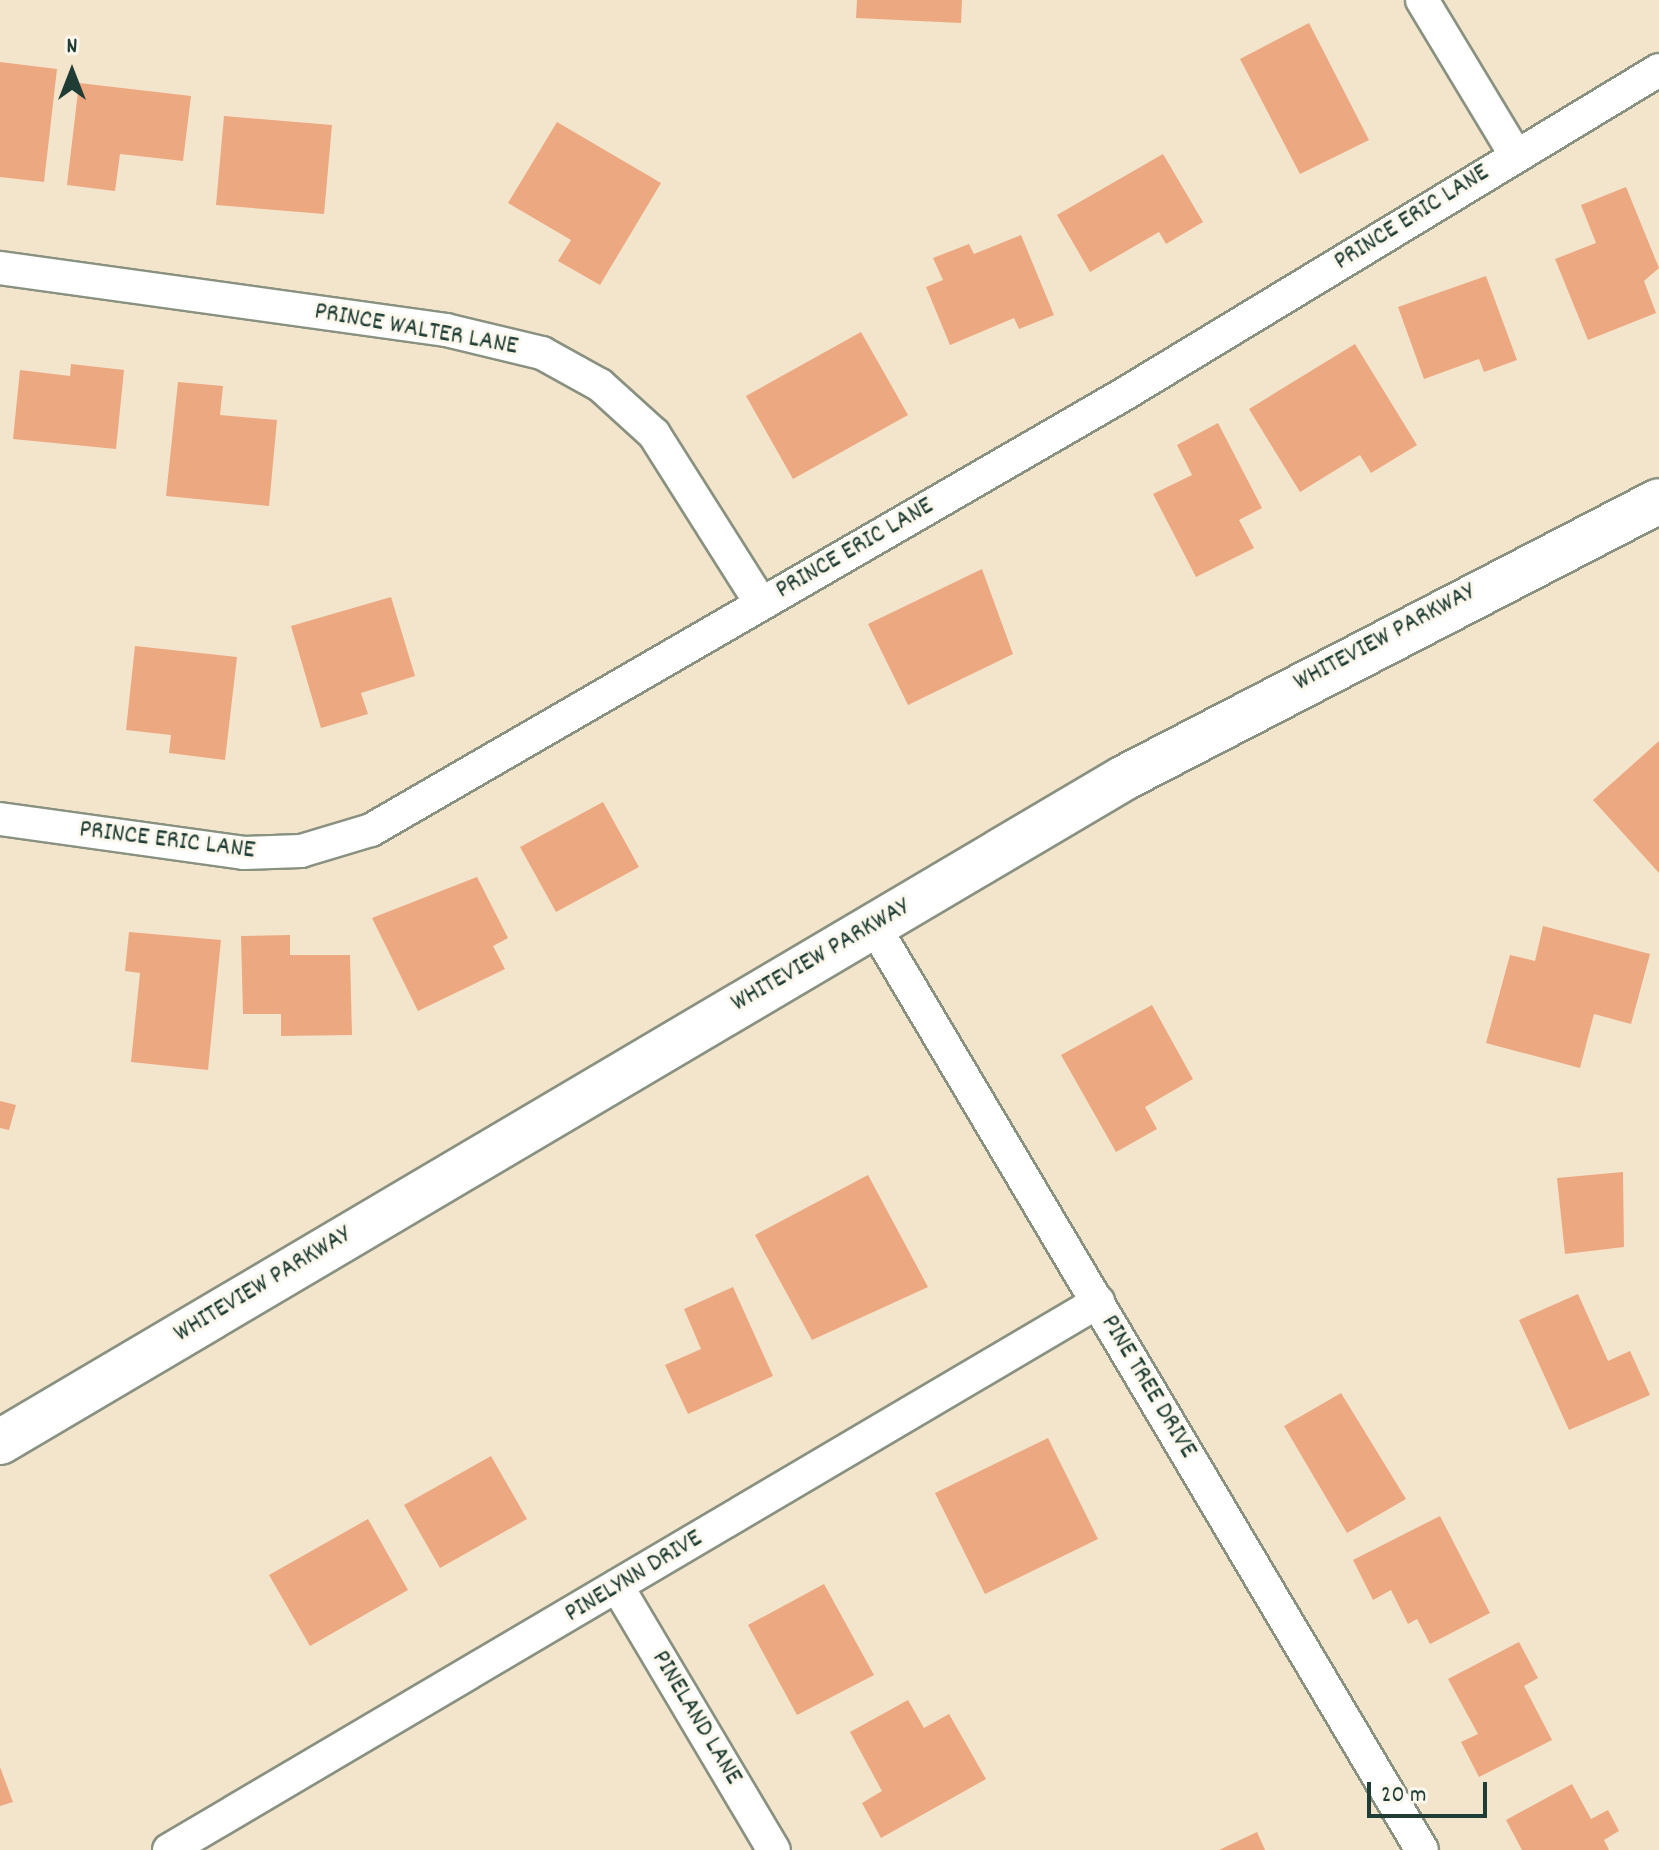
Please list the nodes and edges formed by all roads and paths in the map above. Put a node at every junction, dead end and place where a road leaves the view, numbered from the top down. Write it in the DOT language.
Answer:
graph roads {
  1 [pos="1422,0"];
  2 [pos="1659,70"];
  3 [pos="1515,154"];
  4 [pos="0,268"];
  5 [pos="1659,501"];
  6 [pos="761,603"];
  7 [pos="0,819"];
  8 [pos="874,926"];
  9 [pos="1098,1302"];
  10 [pos="0,1442"];
  11 [pos="617,1586"];
  12 [pos="169,1850"];
  13 [pos="774,1850"];
  14 [pos="1422,1850"];
  1 -- 3 [label="street"];
  2 -- 3 [label="street, PRINCE ERIC LANE"];
  3 -- 6 [label="street, PRINCE ERIC LANE"];
  4 -- 6 [label="street, PRINCE WALTER LANE"];
  5 -- 8 [label="street, WHITEVIEW PARKWAY"];
  6 -- 7 [label="street, PRINCE ERIC LANE"];
  8 -- 9 [label="street, PINE TREE DRIVE"];
  8 -- 10 [label="street, WHITEVIEW PARKWAY"];
  9 -- 11 [label="street, PINELYNN DRIVE"];
  9 -- 14 [label="street, PINE TREE DRIVE"];
  11 -- 12 [label="street, PINELYNN DRIVE"];
  11 -- 13 [label="street, PINELAND LANE"];
}
